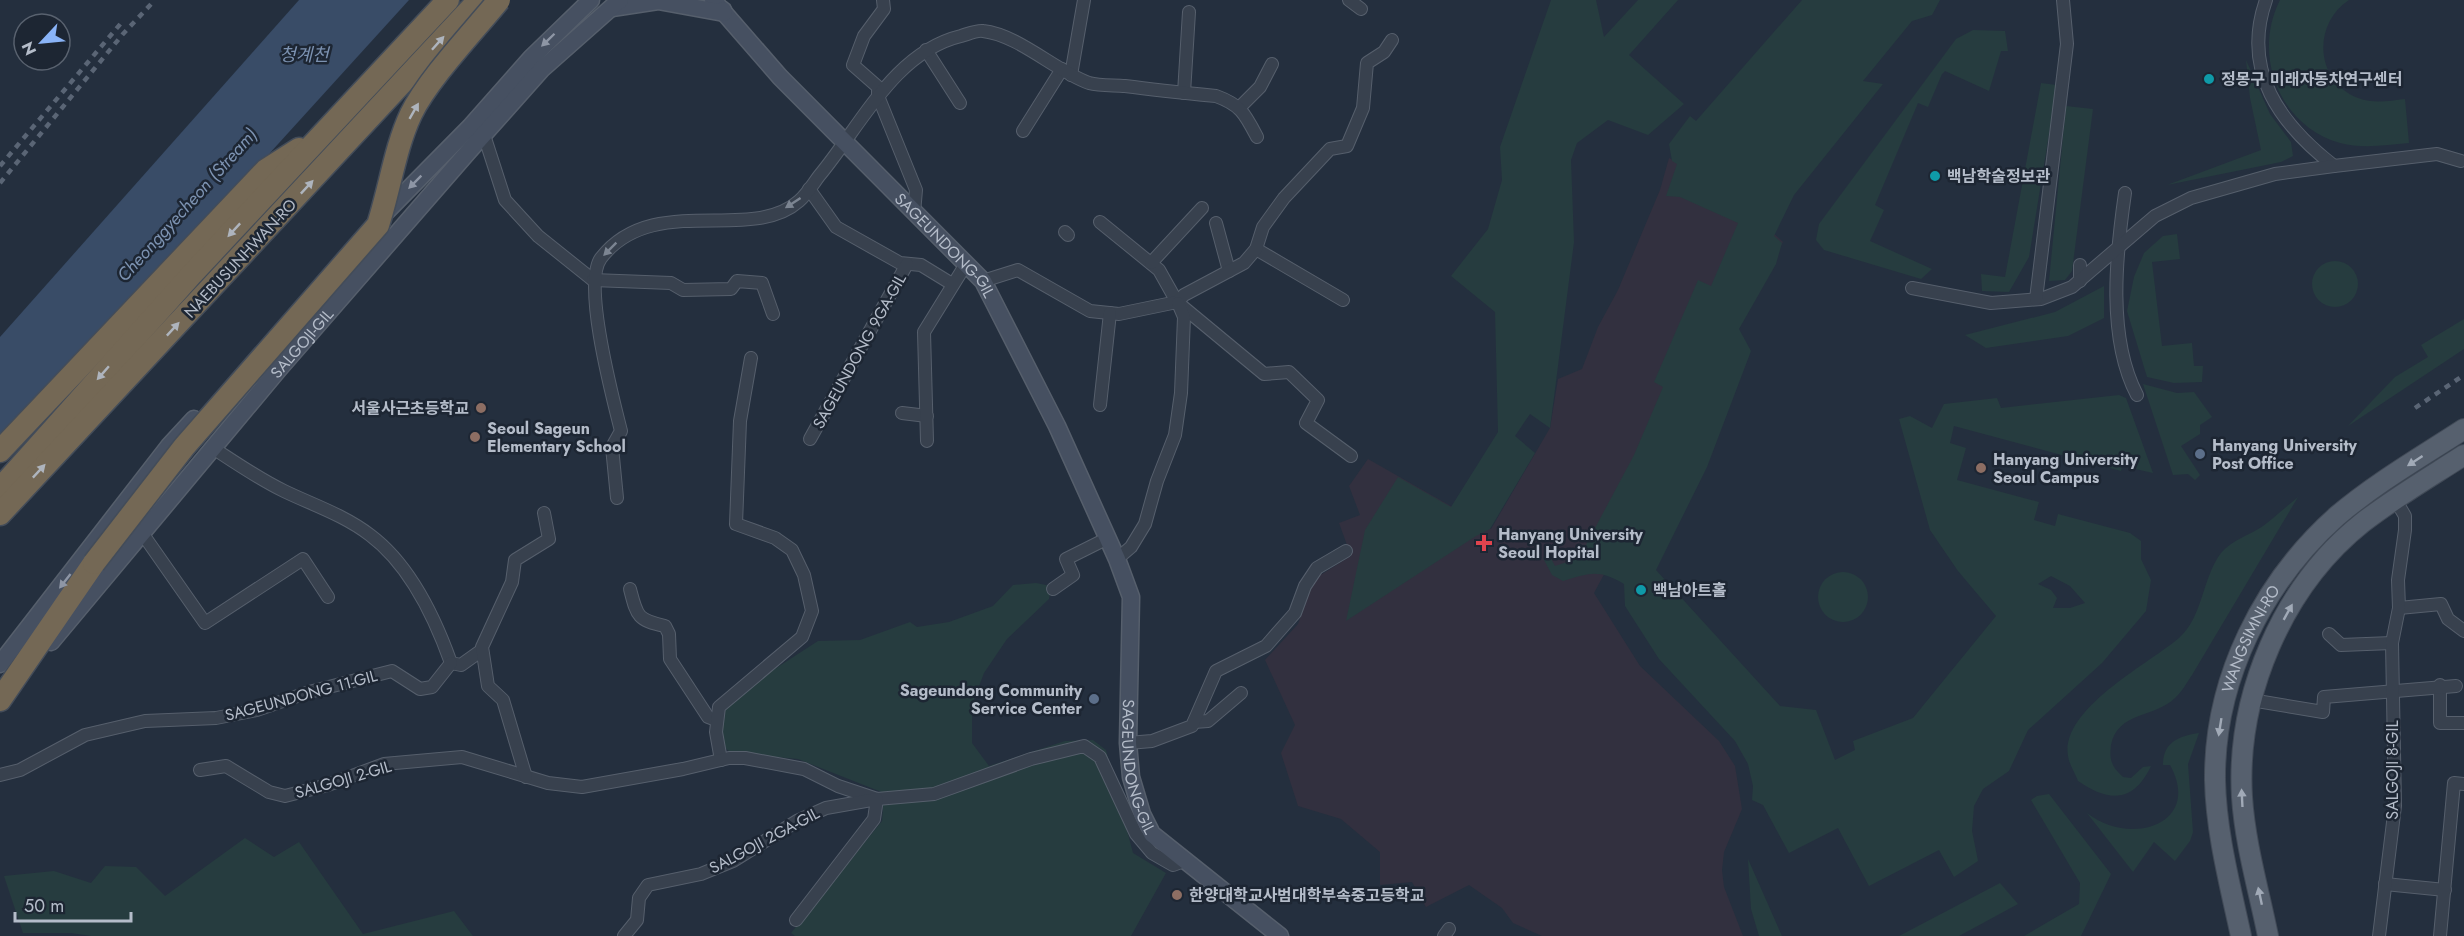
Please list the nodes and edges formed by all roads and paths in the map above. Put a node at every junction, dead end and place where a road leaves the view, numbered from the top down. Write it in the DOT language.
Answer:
graph roads {
  1 [pos="448,0"];
  2 [pos="479,0"];
  3 [pos="499,0"];
  4 [pos="591,0"];
  5 [pos="713,0"];
  6 [pos="883,0"];
  7 [pos="1084,0"];
  8 [pos="1349,0"];
  9 [pos="2063,0"];
  10 [pos="2265,0"];
  11 [pos="616,4"];
  12 [pos="723,7"];
  13 [pos="1361,9"];
  14 [pos="1189,12"];
  15 [pos="1392,40"];
  16 [pos="926,50"];
  17 [pos="1272,64"];
  18 [pos="1067,72"];
  19 [pos="1184,93"];
  20 [pos="878,96"];
  21 [pos="960,103"];
  22 [pos="1239,108"];
  23 [pos="332,126"];
  24 [pos="1023,131"];
  25 [pos="484,135"];
  26 [pos="1257,137"];
  27 [pos="845,144"];
  28 [pos="2460,161"];
  29 [pos="2334,166"];
  30 [pos="809,189"];
  31 [pos="2125,193"];
  32 [pos="1202,208"];
  33 [pos="914,213"];
  34 [pos="1100,222"];
  35 [pos="1216,223"];
  36 [pos="1256,249"];
  37 [pos="2116,251"];
  38 [pos="1151,263"];
  39 [pos="908,264"];
  40 [pos="966,264"];
  41 [pos="2079,265"];
  42 [pos="1229,271"];
  43 [pos="594,280"];
  44 [pos="2080,281"];
  45 [pos="983,282"];
  46 [pos="952,284"];
  47 [pos="1912,288"];
  48 [pos="2036,299"];
  49 [pos="1343,300"];
  50 [pos="302,302"];
  51 [pos="1177,302"];
  52 [pos="1110,313"];
  53 [pos="772,314"];
  54 [pos="322,320"];
  55 [pos="751,358"];
  56 [pos="217,394"];
  57 [pos="2137,395"];
  58 [pos="1100,405"];
  59 [pos="902,413"];
  60 [pos="927,416"];
  61 [pos="2464,429"];
  62 [pos="810,439"];
  63 [pos="927,441"];
  64 [pos="213,448"];
  65 [pos="0,452"];
  66 [pos="2464,455"];
  67 [pos="1351,456"];
  68 [pos="0,489"];
  69 [pos="617,498"];
  70 [pos="2395,499"];
  71 [pos="544,513"];
  72 [pos="0,514"];
  73 [pos="142,533"];
  74 [pos="1108,538"];
  75 [pos="1346,551"];
  76 [pos="1118,559"];
  77 [pos="630,589"];
  78 [pos="1053,589"];
  79 [pos="328,597"];
  80 [pos="2399,608"];
  81 [pos="2464,631"];
  82 [pos="2329,634"];
  83 [pos="2392,643"];
  84 [pos="482,650"];
  85 [pos="451,663"];
  86 [pos="0,664"];
  87 [pos="2440,686"];
  88 [pos="2456,686"];
  89 [pos="2392,692"];
  90 [pos="1241,693"];
  91 [pos="2251,700"];
  92 [pos="0,702"];
  93 [pos="716,720"];
  94 [pos="1194,722"];
  95 [pos="2464,723"];
  96 [pos="1128,743"];
  97 [pos="720,760"];
  98 [pos="200,770"];
  99 [pos="0,775"];
  100 [pos="526,777"];
  101 [pos="2464,784"];
  102 [pos="877,799"];
  103 [pos="1184,861"];
  104 [pos="2385,884"];
  105 [pos="2445,890"];
  106 [pos="796,920"];
  107 [pos="624,936"];
  108 [pos="1280,936"];
  109 [pos="2241,936"];
  110 [pos="2268,936"];
  111 [pos="2379,936"];
  112 [pos="2440,936"];
  1 -- 23 [label="highway, NAEBUSUNHWAN-RO"];
  72 -- 2 [label="highway, NAEBUSUNHWAN-RO, one-way"];
  92 -- 3 [label="highway, one-way, bridge"];
  4 -- 50 [label="main road, SALGOJI-GIL, one-way"];
  5 -- 12 [label="main road, SAGEUNDONG-GIL"];
  6 -- 20 [label="street"];
  7 -- 18 [label="street"];
  8 -- 13 [label="street"];
  9 -- 48 [label="street"];
  10 -- 29 [label="street"];
  11 -- 12 [label="main road"];
  11 -- 25 [label="main road, SALGOJI-GIL"];
  12 -- 27 [label="main road, SAGEUNDONG-GIL"];
  14 -- 19 [label="street"];
  15 -- 36 [label="street"];
  16 -- 18 [label="street"];
  16 -- 20 [label="street"];
  16 -- 21 [label="street"];
  17 -- 22 [label="street"];
  18 -- 19 [label="street"];
  18 -- 24 [label="street"];
  19 -- 22 [label="street"];
  20 -- 27 [label="street"];
  20 -- 33 [label="street"];
  22 -- 26 [label="street"];
  23 -- 65 [label="highway"];
  23 -- 68 [label="highway, NAEBUSUNHWAN-RO, one-way"];
  25 -- 43 [label="street"];
  25 -- 54 [label="main road, SALGOJI-GIL"];
  27 -- 30 [label="street"];
  27 -- 33 [label="main road, SAGEUNDONG-GIL"];
  28 -- 29 [label="street"];
  29 -- 37 [label="street"];
  30 -- 39 [label="street"];
  30 -- 43 [label="street, one-way"];
  31 -- 37 [label="street"];
  32 -- 38 [label="street"];
  33 -- 40 [label="main road, SAGEUNDONG-GIL"];
  34 -- 38 [label="street"];
  35 -- 42 [label="street"];
  36 -- 42 [label="street"];
  36 -- 49 [label="street"];
  37 -- 44 [label="street"];
  37 -- 57 [label="street"];
  38 -- 51 [label="street"];
  39 -- 46 [label="street"];
  39 -- 62 [label="street, SAGEUNDONG 9GA-GIL"];
  40 -- 45 [label="main road, SAGEUNDONG-GIL"];
  40 -- 46 [label="street"];
  41 -- 44 [label="street"];
  42 -- 51 [label="street"];
  43 -- 53 [label="street"];
  43 -- 69 [label="street"];
  44 -- 48 [label="street"];
  45 -- 52 [label="street"];
  45 -- 74 [label="main road, SAGEUNDONG-GIL"];
  46 -- 60 [label="street"];
  47 -- 48 [label="street"];
  50 -- 54 [label="main road"];
  50 -- 56 [label="main road, SALGOJI-GIL"];
  51 -- 52 [label="street"];
  51 -- 67 [label="street"];
  51 -- 76 [label="street"];
  52 -- 58 [label="street"];
  54 -- 64 [label="main road, SALGOJI-GIL"];
  55 -- 93 [label="street"];
  56 -- 64 [label="main road"];
  56 -- 86 [label="main road, SALGOJI-GIL, one-way"];
  59 -- 60 [label="street"];
  60 -- 63 [label="street"];
  61 -- 109 [label="main road, WANGSIMNI-RO, one-way"];
  64 -- 73 [label="main road, SALGOJI-GIL"];
  64 -- 85 [label="street"];
  66 -- 70 [label="main road, WANGSIMNI-RO"];
  70 -- 80 [label="street, SALGOJI 8-GIL"];
  91 -- 70 [label="main road, WANGSIMNI-RO, one-way"];
  71 -- 84 [label="street"];
  73 -- 79 [label="street"];
  73 -- 92 [label="main road, SALGOJI-GIL"];
  74 -- 76 [label="main road, SAGEUNDONG-GIL"];
  74 -- 78 [label="street"];
  75 -- 94 [label="street"];
  76 -- 96 [label="main road, SAGEUNDONG-GIL"];
  77 -- 93 [label="street"];
  80 -- 81 [label="street"];
  80 -- 83 [label="street, SALGOJI 8-GIL"];
  82 -- 83 [label="street"];
  83 -- 89 [label="street, SALGOJI 8-GIL"];
  84 -- 85 [label="street"];
  84 -- 100 [label="street"];
  85 -- 99 [label="street, SAGEUNDONG 11-GIL"];
  87 -- 88 [label="street"];
  87 -- 89 [label="street"];
  87 -- 95 [label="street"];
  89 -- 91 [label="street, WANGSIMNI-RO"];
  89 -- 104 [label="street, SALGOJI 8-GIL"];
  90 -- 94 [label="street"];
  110 -- 91 [label="main road, WANGSIMNI-RO, one-way"];
  93 -- 97 [label="street"];
  94 -- 96 [label="street"];
  96 -- 103 [label="main road, SAGEUNDONG-GIL"];
  97 -- 100 [label="street, SALGOJI 2-GIL"];
  97 -- 102 [label="street, SALGOJI 2-GIL"];
  98 -- 100 [label="street, SALGOJI 2-GIL"];
  101 -- 105 [label="street"];
  102 -- 103 [label="street, SALGOJI 2GA-GIL"];
  102 -- 106 [label="street"];
  102 -- 107 [label="street, SALGOJI 2GA-GIL"];
  103 -- 108 [label="main road, SAGEUNDONG-GIL"];
  104 -- 105 [label="street"];
  104 -- 111 [label="street, SALGOJI 8-GIL"];
  105 -- 112 [label="street"];
}
